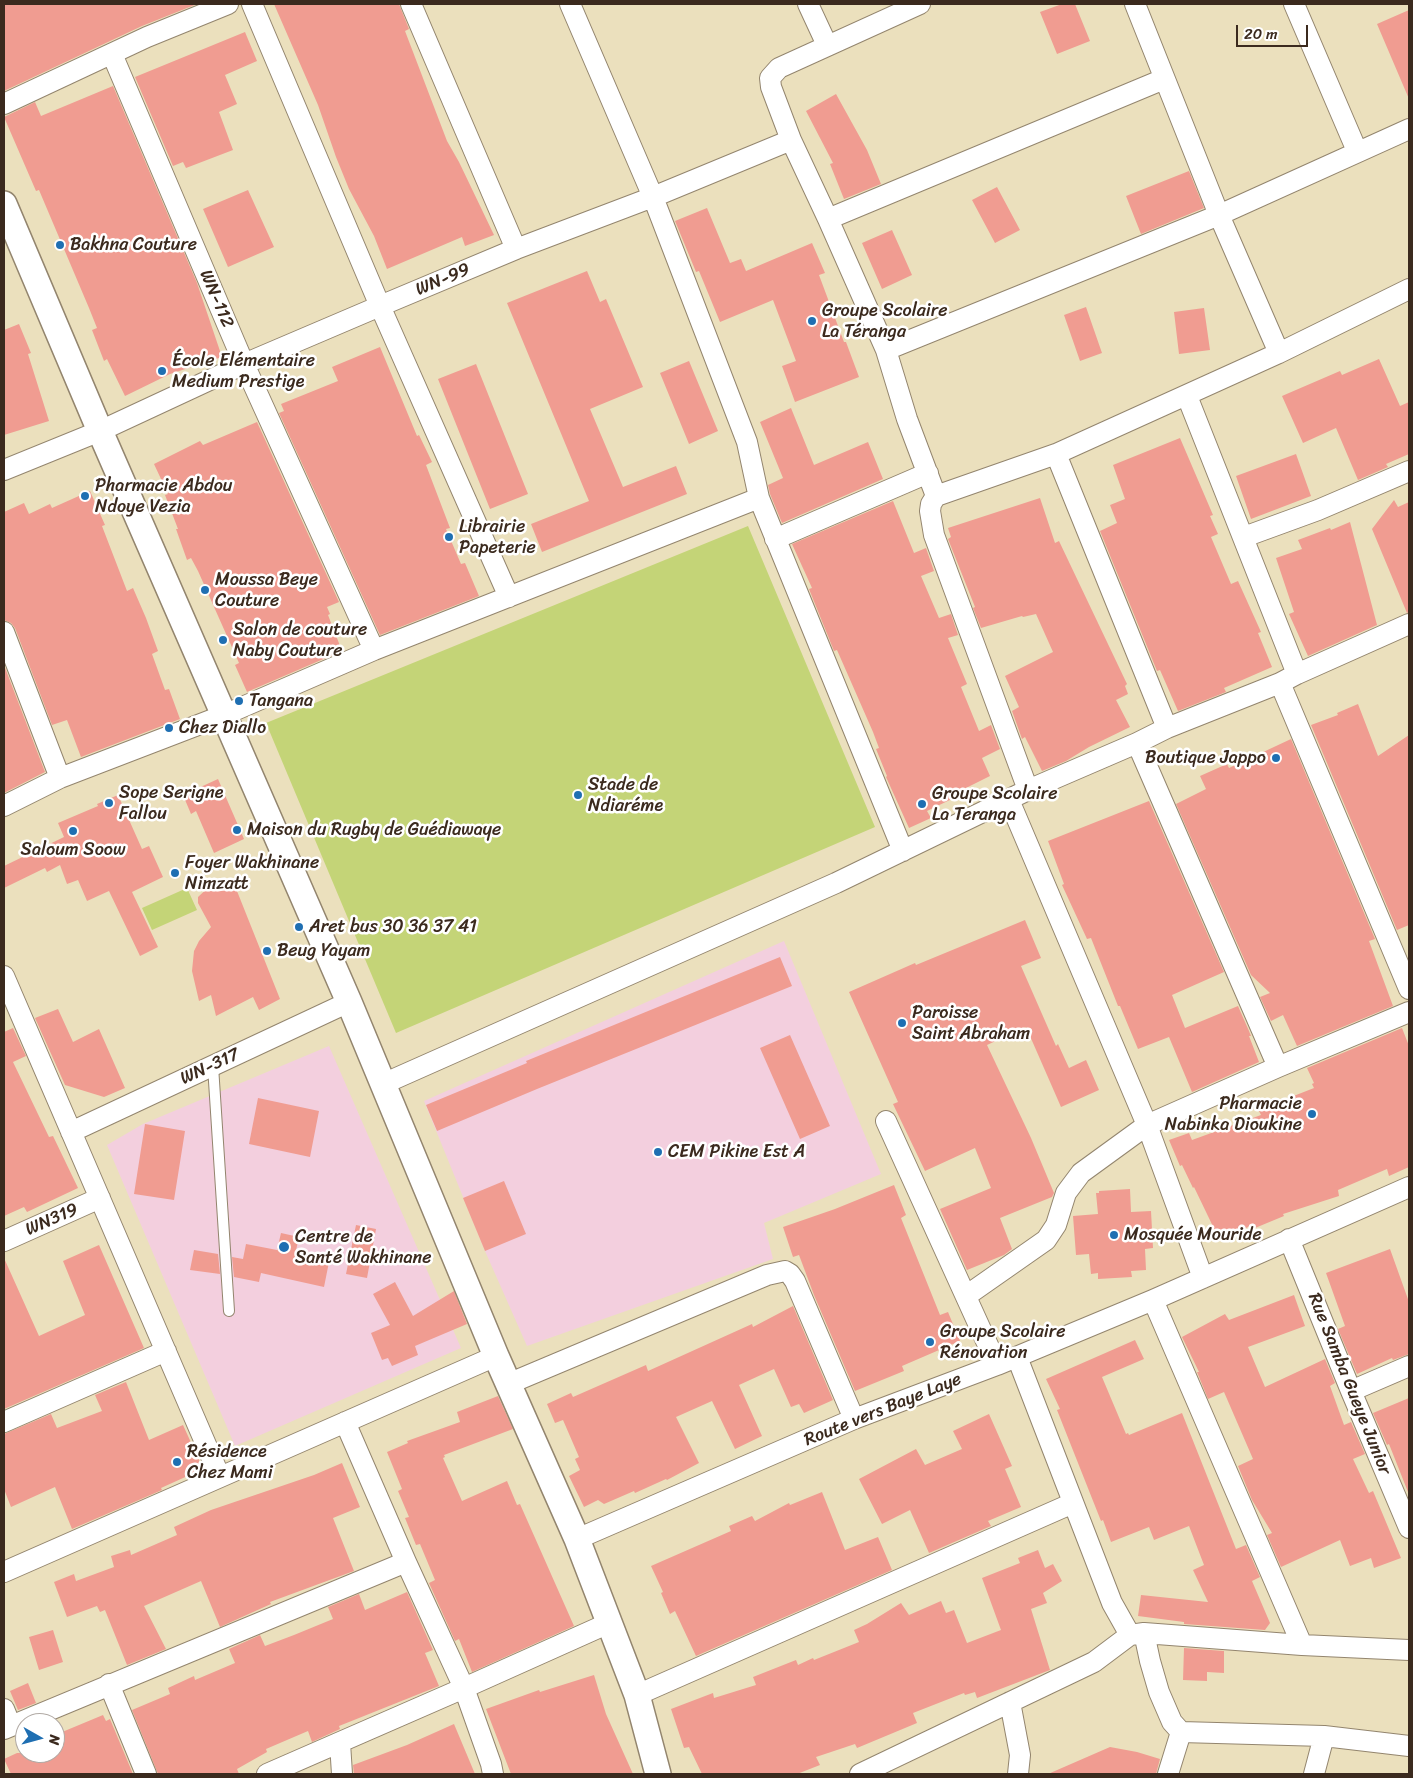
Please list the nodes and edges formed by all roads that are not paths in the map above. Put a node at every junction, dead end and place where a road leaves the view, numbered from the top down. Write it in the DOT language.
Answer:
graph roads {
  1 [pos="228,4"];
  2 [pos="252,4"];
  3 [pos="411,4"];
  4 [pos="570,4"];
  5 [pos="808,4"];
  6 [pos="920,4"];
  7 [pos="1135,4"];
  8 [pos="1294,4"];
  9 [pos="827,46"];
  10 [pos="112,54"];
  11 [pos="1164,79"];
  12 [pos="4,104"];
  13 [pos="1409,129"];
  14 [pos="790,140"];
  15 [pos="1357,151"];
  16 [pos="653,197"];
  17 [pos="4,204"];
  18 [pos="1219,215"];
  19 [pos="828,219"];
  20 [pos="516,249"];
  21 [pos="1409,289"];
  22 [pos="380,306"];
  23 [pos="886,350"];
  24 [pos="1279,353"];
  25 [pos="244,364"];
  26 [pos="1187,396"];
  27 [pos="100,431"];
  28 [pos="1056,454"];
  29 [pos="4,470"];
  30 [pos="1409,471"];
  31 [pos="928,473"];
  32 [pos="936,496"];
  33 [pos="759,498"];
  34 [pos="1244,538"];
  35 [pos="775,539"];
  36 [pos="508,597"];
  37 [pos="1409,624"];
  38 [pos="4,632"];
  39 [pos="374,650"];
  40 [pos="1297,674"];
  41 [pos="1280,683"];
  42 [pos="224,715"];
  43 [pos="1167,728"];
  44 [pos="1137,743"];
  45 [pos="60,778"];
  46 [pos="1028,790"];
  47 [pos="1009,800"];
  48 [pos="4,806"];
  49 [pos="903,851"];
  50 [pos="4,976"];
  51 [pos="1409,989"];
  52 [pos="349,1002"];
  53 [pos="1409,1012"];
  54 [pos="213,1066"];
  55 [pos="1278,1068"];
  56 [pos="383,1084"];
  57 [pos="886,1121"];
  58 [pos="1147,1125"];
  59 [pos="71,1132"];
  60 [pos="1409,1186"];
  61 [pos="100,1198"];
  62 [pos="1289,1239"];
  63 [pos="4,1241"];
  64 [pos="1203,1278"];
  65 [pos="966,1296"];
  66 [pos="1153,1300"];
  67 [pos="229,1311"];
  68 [pos="166,1351"];
  69 [pos="496,1356"];
  70 [pos="1017,1357"];
  71 [pos="997,1365"];
  72 [pos="1409,1366"];
  73 [pos="508,1384"];
  74 [pos="1350,1391"];
  75 [pos="854,1419"];
  76 [pos="4,1422"];
  77 [pos="345,1422"];
  78 [pos="220,1477"];
  79 [pos="1073,1503"];
  80 [pos="1409,1528"];
  81 [pos="577,1539"];
  82 [pos="406,1562"];
  83 [pos="4,1572"];
  84 [pos="609,1623"];
  85 [pos="1137,1634"];
  86 [pos="1302,1645"];
  87 [pos="1409,1650"];
  88 [pos="109,1684"];
  89 [pos="464,1688"];
  90 [pos="637,1695"];
  91 [pos="1010,1702"];
  92 [pos="6,1721"];
  93 [pos="1181,1732"];
  94 [pos="1324,1736"];
  95 [pos="340,1743"];
  96 [pos="1409,1746"];
  97 [pos="146,1774"];
  98 [pos="267,1774"];
  99 [pos="342,1774"];
  100 [pos="493,1774"];
  101 [pos="658,1774"];
  102 [pos="860,1774"];
  103 [pos="1018,1774"];
  104 [pos="1168,1774"];
  105 [pos="1314,1774"];
  1 -- 10 [label="street"];
  2 -- 22 [label="street"];
  3 -- 20 [label="street"];
  4 -- 16 [label="street"];
  5 -- 9 [label="street"];
  6 -- 9 [label="street"];
  7 -- 11 [label="street"];
  8 -- 15 [label="street"];
  9 -- 14 [label="street"];
  10 -- 12 [label="street"];
  10 -- 25 [label="street, WN-112"];
  11 -- 18 [label="street"];
  11 -- 19 [label="street"];
  13 -- 15 [label="street"];
  14 -- 16 [label="street, WN-99"];
  14 -- 19 [label="street"];
  15 -- 18 [label="street"];
  16 -- 20 [label="street, WN-99"];
  16 -- 33 [label="street"];
  17 -- 27 [label="street"];
  18 -- 23 [label="street"];
  18 -- 24 [label="street"];
  19 -- 23 [label="street"];
  20 -- 22 [label="street, WN-99"];
  21 -- 24 [label="street"];
  22 -- 25 [label="street, WN-99"];
  22 -- 36 [label="street"];
  23 -- 31 [label="street"];
  24 -- 26 [label="street"];
  25 -- 27 [label="street, WN-99"];
  25 -- 39 [label="street, WN-112"];
  26 -- 28 [label="street"];
  26 -- 34 [label="street"];
  27 -- 29 [label="street, WN-99"];
  27 -- 42 [label="street"];
  28 -- 32 [label="street"];
  28 -- 43 [label="street"];
  30 -- 34 [label="street"];
  31 -- 32 [label="street"];
  31 -- 35 [label="street"];
  32 -- 46 [label="street"];
  33 -- 35 [label="street"];
  33 -- 36 [label="street"];
  34 -- 40 [label="street"];
  35 -- 49 [label="street"];
  36 -- 39 [label="street"];
  37 -- 40 [label="street"];
  38 -- 45 [label="street"];
  39 -- 42 [label="street"];
  40 -- 41 [label="street"];
  41 -- 43 [label="street"];
  41 -- 51 [label="street"];
  42 -- 45 [label="street"];
  42 -- 52 [label="street"];
  43 -- 44 [label="street"];
  44 -- 46 [label="street"];
  44 -- 55 [label="street"];
  45 -- 48 [label="street"];
  46 -- 47 [label="street"];
  47 -- 49 [label="street"];
  47 -- 58 [label="street"];
  49 -- 56 [label="street"];
  50 -- 59 [label="street"];
  52 -- 54 [label="street, WN-317 / WN-317"];
  52 -- 56 [label="street"];
  53 -- 55 [label="street"];
  54 -- 59 [label="street, WN-317 / WN-317"];
  54 -- 67 [label="lane"];
  55 -- 58 [label="street"];
  56 -- 69 [label="street"];
  57 -- 65 [label="street"];
  58 -- 64 [label="street"];
  58 -- 65 [label="street"];
  59 -- 61 [label="street"];
  60 -- 62 [label="street, Route vers Baye Laye"];
  61 -- 63 [label="street, WN319"];
  61 -- 68 [label="street"];
  62 -- 64 [label="street, Route vers Baye Laye"];
  62 -- 74 [label="street, Rue Samba Gueye Junior"];
  64 -- 66 [label="street, Route vers Baye Laye"];
  65 -- 71 [label="street"];
  66 -- 70 [label="street, Route vers Baye Laye"];
  66 -- 86 [label="street"];
  68 -- 76 [label="street"];
  68 -- 78 [label="street"];
  69 -- 73 [label="street"];
  69 -- 77 [label="street"];
  70 -- 71 [label="street, Route vers Baye Laye"];
  70 -- 79 [label="street"];
  71 -- 75 [label="street, Route vers Baye Laye"];
  72 -- 74 [label="street"];
  73 -- 75 [label="street"];
  73 -- 81 [label="street"];
  74 -- 80 [label="street, Rue Samba Gueye Junior"];
  75 -- 81 [label="street, Route vers Baye Laye"];
  77 -- 78 [label="street"];
  77 -- 82 [label="street"];
  78 -- 83 [label="street"];
  79 -- 85 [label="street"];
  79 -- 90 [label="street"];
  81 -- 84 [label="street"];
  82 -- 88 [label="street"];
  82 -- 89 [label="street"];
  84 -- 89 [label="street"];
  84 -- 90 [label="street"];
  85 -- 86 [label="street"];
  85 -- 91 [label="street"];
  85 -- 93 [label="street"];
  86 -- 87 [label="street"];
  88 -- 92 [label="street"];
  88 -- 97 [label="street"];
  89 -- 95 [label="street"];
  89 -- 100 [label="street"];
  90 -- 101 [label="street"];
  91 -- 102 [label="street"];
  91 -- 103 [label="street"];
  93 -- 94 [label="street"];
  93 -- 104 [label="street"];
  94 -- 96 [label="street"];
  94 -- 105 [label="street"];
  95 -- 98 [label="street"];
  95 -- 99 [label="street"];
}
